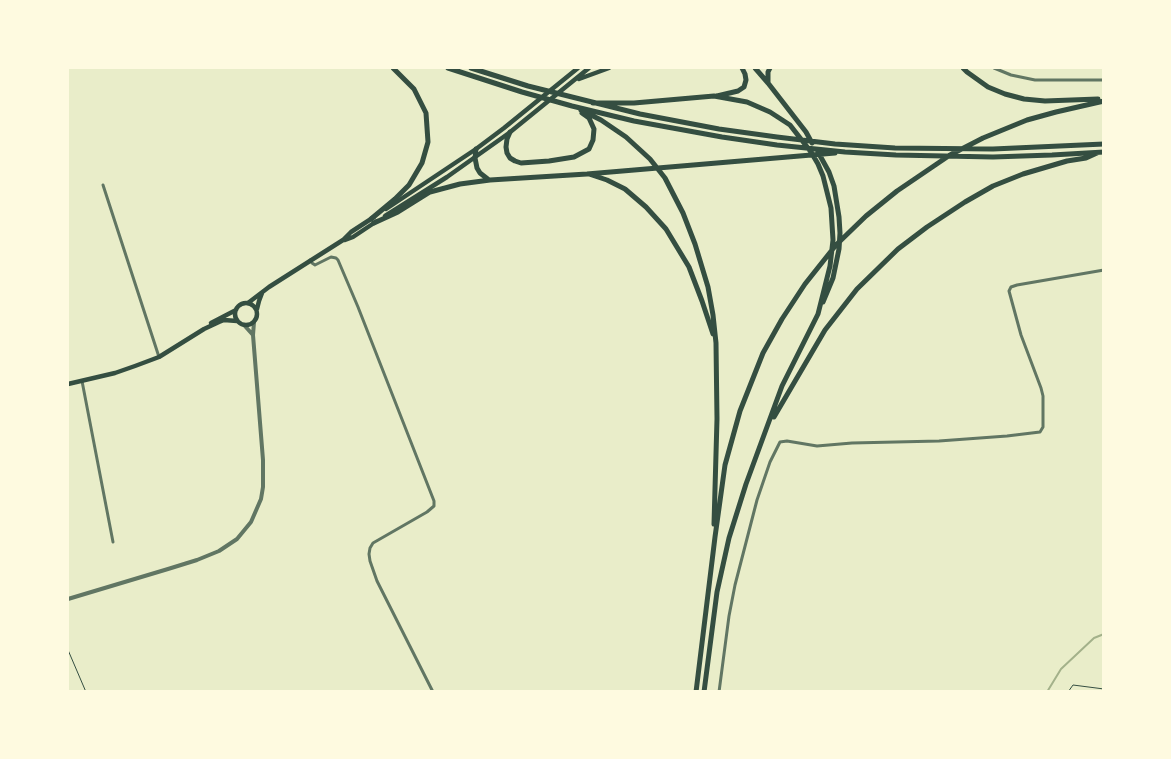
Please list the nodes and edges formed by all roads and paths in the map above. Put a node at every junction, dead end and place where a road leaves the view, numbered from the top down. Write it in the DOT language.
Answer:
graph roads {
  1 [pos="393,68"];
  2 [pos="448,68"];
  3 [pos="471,68"];
  4 [pos="578,68"];
  5 [pos="589,68"];
  6 [pos="609,68"];
  7 [pos="742,68"];
  8 [pos="755,68"];
  9 [pos="770,68"];
  10 [pos="963,68"];
  11 [pos="994,68"];
  12 [pos="1104,80"];
  13 [pos="573,81"];
  14 [pos="768,83"];
  15 [pos="714,96"];
  16 [pos="1104,100"];
  17 [pos="592,103"];
  18 [pos="572,106"];
  19 [pos="510,132"];
  20 [pos="1104,144"];
  21 [pos="476,149"];
  22 [pos="845,152"];
  23 [pos="1102,152"];
  24 [pos="475,157"];
  25 [pos="587,174"];
  26 [pos="490,180"];
  27 [pos="103,186"];
  28 [pos="372,221"];
  29 [pos="310,260"];
  30 [pos="1104,270"];
  31 [pos="263,292"];
  32 [pos="248,303"];
  33 [pos="236,310"];
  34 [pos="257,312"];
  35 [pos="818,314"];
  36 [pos="237,321"];
  37 [pos="254,322"];
  38 [pos="244,325"];
  39 [pos="204,329"];
  40 [pos="253,336"];
  41 [pos="716,343"];
  42 [pos="159,357"];
  43 [pos="82,381"];
  44 [pos="68,384"];
  45 [pos="766,430"];
  46 [pos="715,537"];
  47 [pos="113,542"];
  48 [pos="68,599"];
  49 [pos="68,650"];
  50 [pos="1104,689"];
  51 [pos="704,690"];
  52 [pos="86,692"];
  53 [pos="433,692"];
  54 [pos="696,692"];
  55 [pos="719,692"];
  56 [pos="1068,692"];
  1 -- 28 [label="highway"];
  2 -- 18 [label="highway"];
  3 -- 17 [label="highway"];
  4 -- 21 [label="main road"];
  5 -- 13 [label="main road"];
  6 -- 13 [label="main road"];
  7 -- 15 [label="highway"];
  8 -- 14 [label="highway"];
  9 -- 14 [label="highway"];
  10 -- 16 [label="highway"];
  11 -- 12 [label="street"];
  13 -- 19 [label="main road"];
  14 -- 35 [label="highway"];
  15 -- 17 [label="highway"];
  15 -- 35 [label="highway"];
  16 -- 46 [label="highway"];
  17 -- 20 [label="highway"];
  18 -- 19 [label="highway"];
  18 -- 22 [label="highway"];
  18 -- 41 [label="highway"];
  19 -- 24 [label="main road"];
  21 -- 24 [label="highway"];
  21 -- 28 [label="main road"];
  22 -- 23 [label="highway"];
  22 -- 25 [label="highway"];
  23 -- 45 [label="highway"];
  24 -- 26 [label="highway"];
  24 -- 28 [label="main road"];
  25 -- 26 [label="highway"];
  25 -- 41 [label="highway"];
  26 -- 28 [label="highway"];
  27 -- 42 [label="street"];
  28 -- 29 [label="main road"];
  29 -- 31 [label="main road"];
  29 -- 53 [label="street"];
  30 -- 55 [label="street"];
  31 -- 32 [label="main road"];
  31 -- 34 [label="main road"];
  32 -- 33 [label="main road"];
  32 -- 34 [label="main road"];
  33 -- 36 [label="main road"];
  33 -- 39 [label="main road"];
  34 -- 37 [label="main road"];
  35 -- 45 [label="highway"];
  36 -- 38 [label="main road"];
  36 -- 39 [label="main road"];
  37 -- 38 [label="main road"];
  37 -- 40 [label="street"];
  38 -- 40 [label="street"];
  39 -- 42 [label="main road"];
  40 -- 48 [label="street"];
  41 -- 46 [label="highway"];
  42 -- 43 [label="main road"];
  43 -- 44 [label="main road"];
  43 -- 47 [label="street"];
  45 -- 51 [label="highway"];
  46 -- 54 [label="highway"];
  49 -- 52 [label="path"];
  50 -- 56 [label="path"];
}
